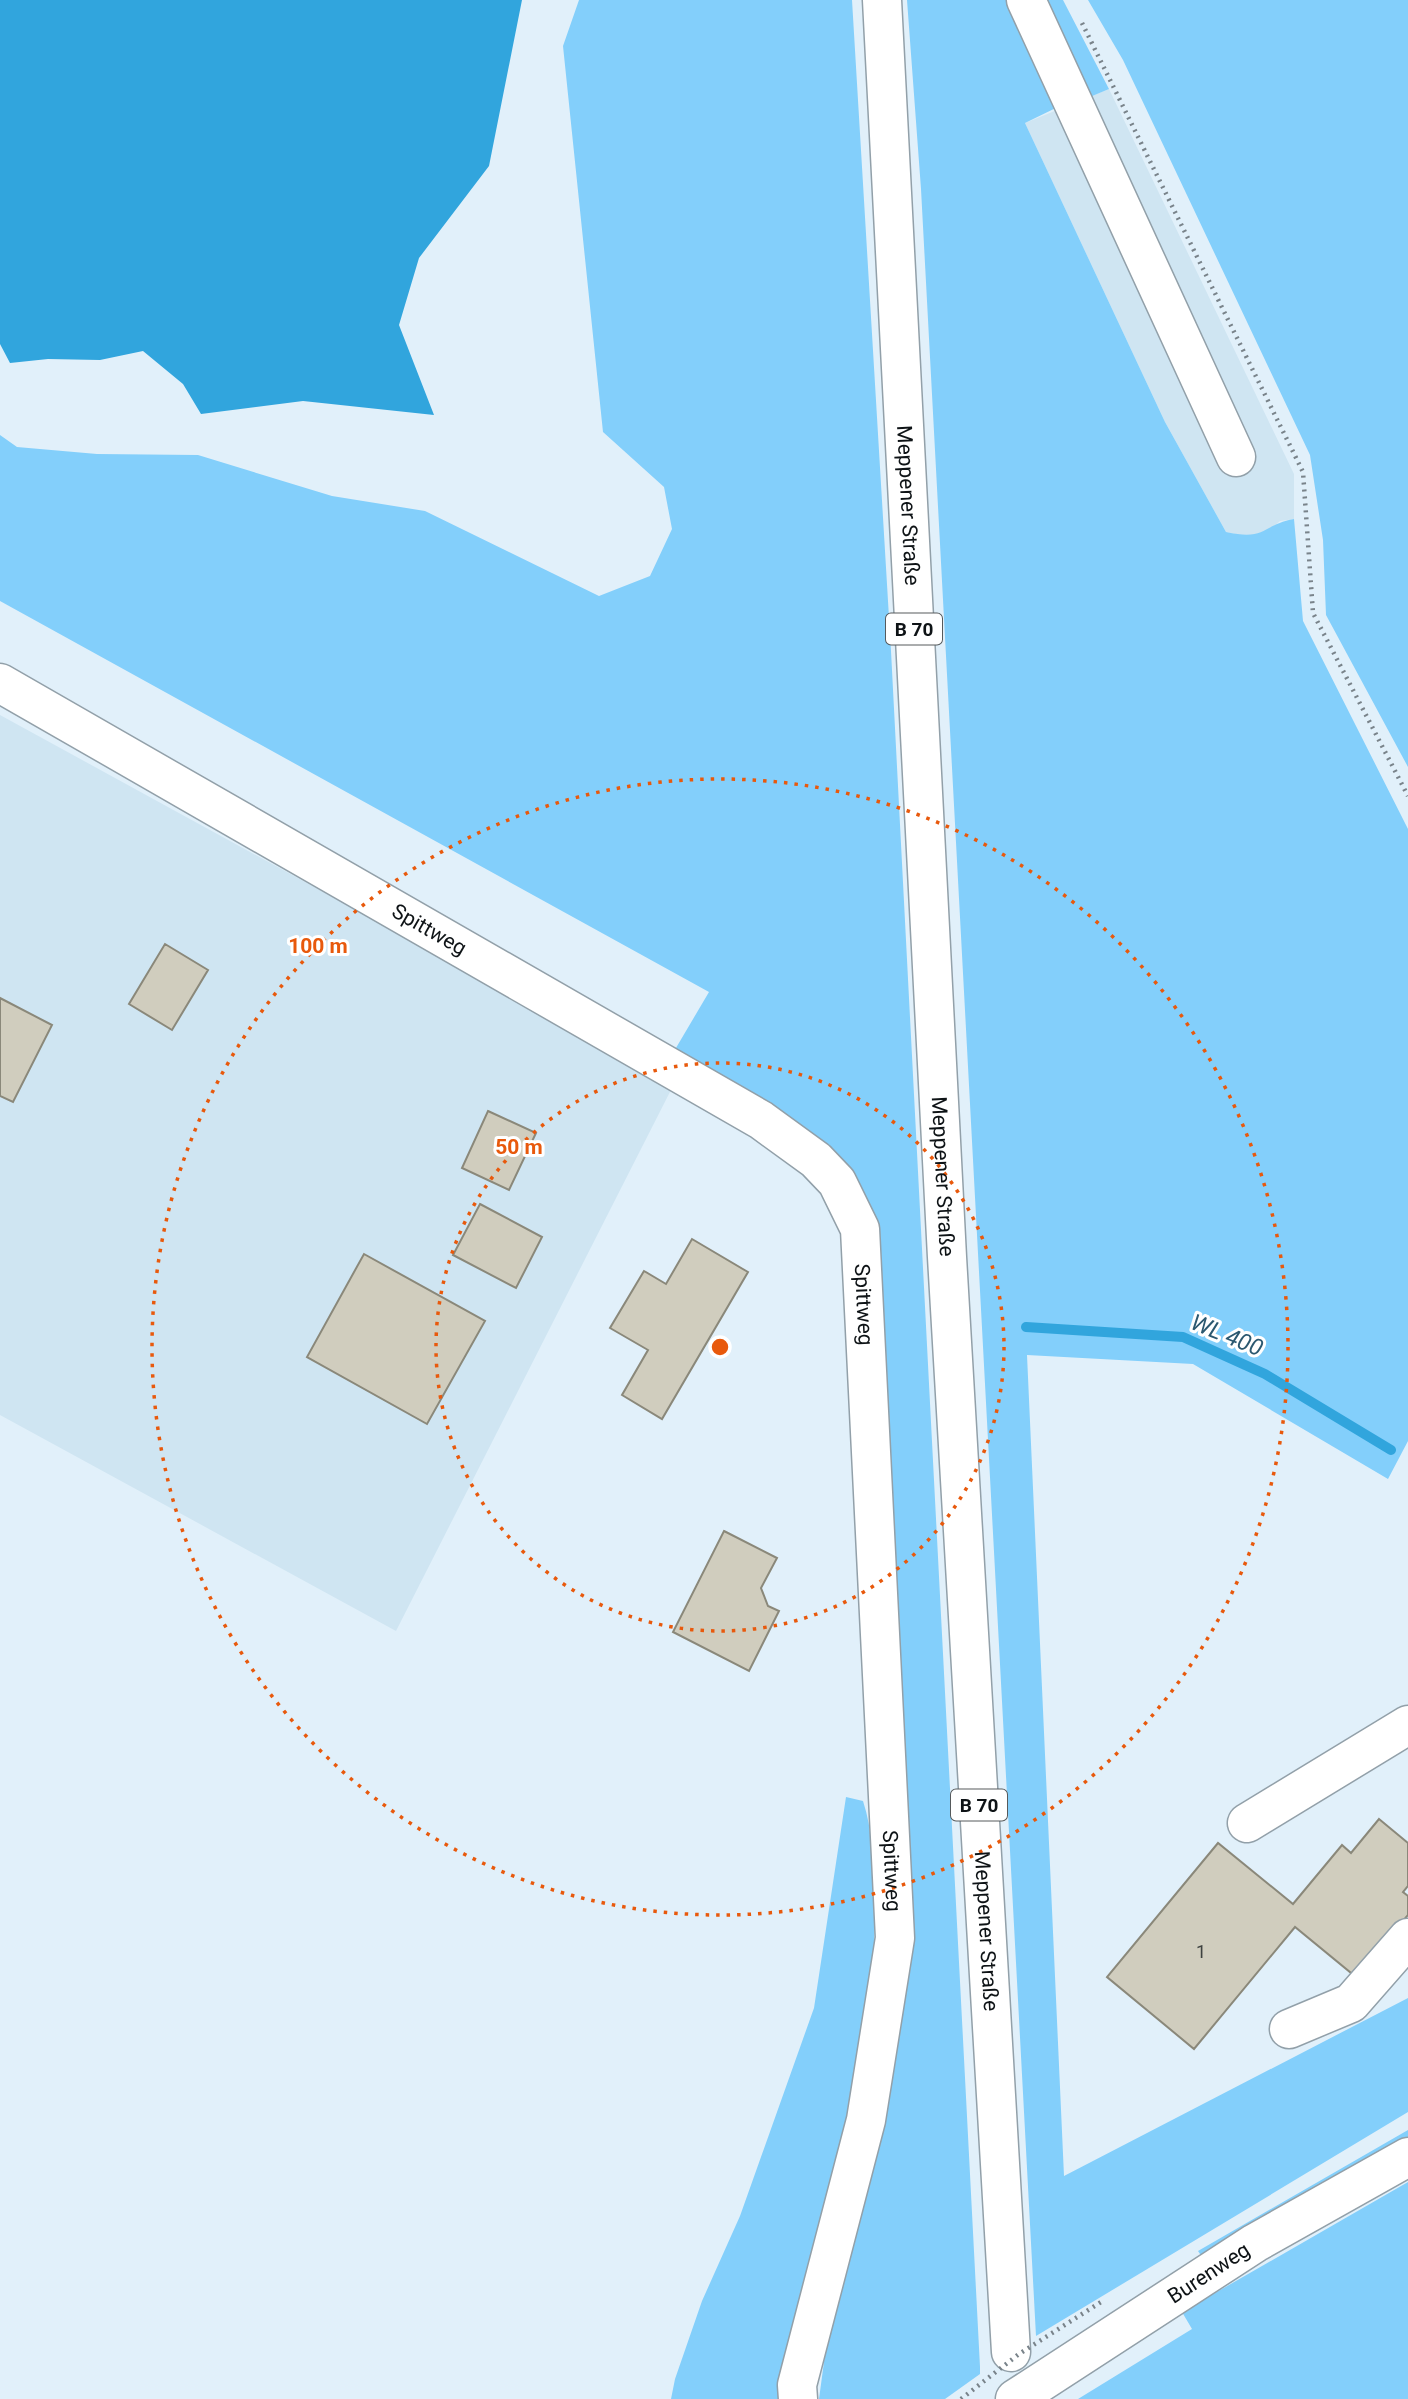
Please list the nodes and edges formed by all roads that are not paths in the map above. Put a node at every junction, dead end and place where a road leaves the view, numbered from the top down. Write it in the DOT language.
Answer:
graph roads {
  1 [pos="882,0"];
  2 [pos="1026,0"];
  3 [pos="1236,457"];
  4 [pos="0,683"];
  5 [pos="1408,1725"];
  6 [pos="1248,1823"];
  7 [pos="1408,1937"];
  8 [pos="1289,2029"];
  9 [pos="1408,2158"];
  10 [pos="1011,2352"];
  11 [pos="798,2399"];
  12 [pos="1015,2399"];
  1 -- 10 [label="street, Meppener Straße / B 70"];
  2 -- 3 [label="street"];
  4 -- 11 [label="street, Spittweg"];
  5 -- 6 [label="street"];
  7 -- 8 [label="street"];
  9 -- 12 [label="street, Burenweg"];
}
